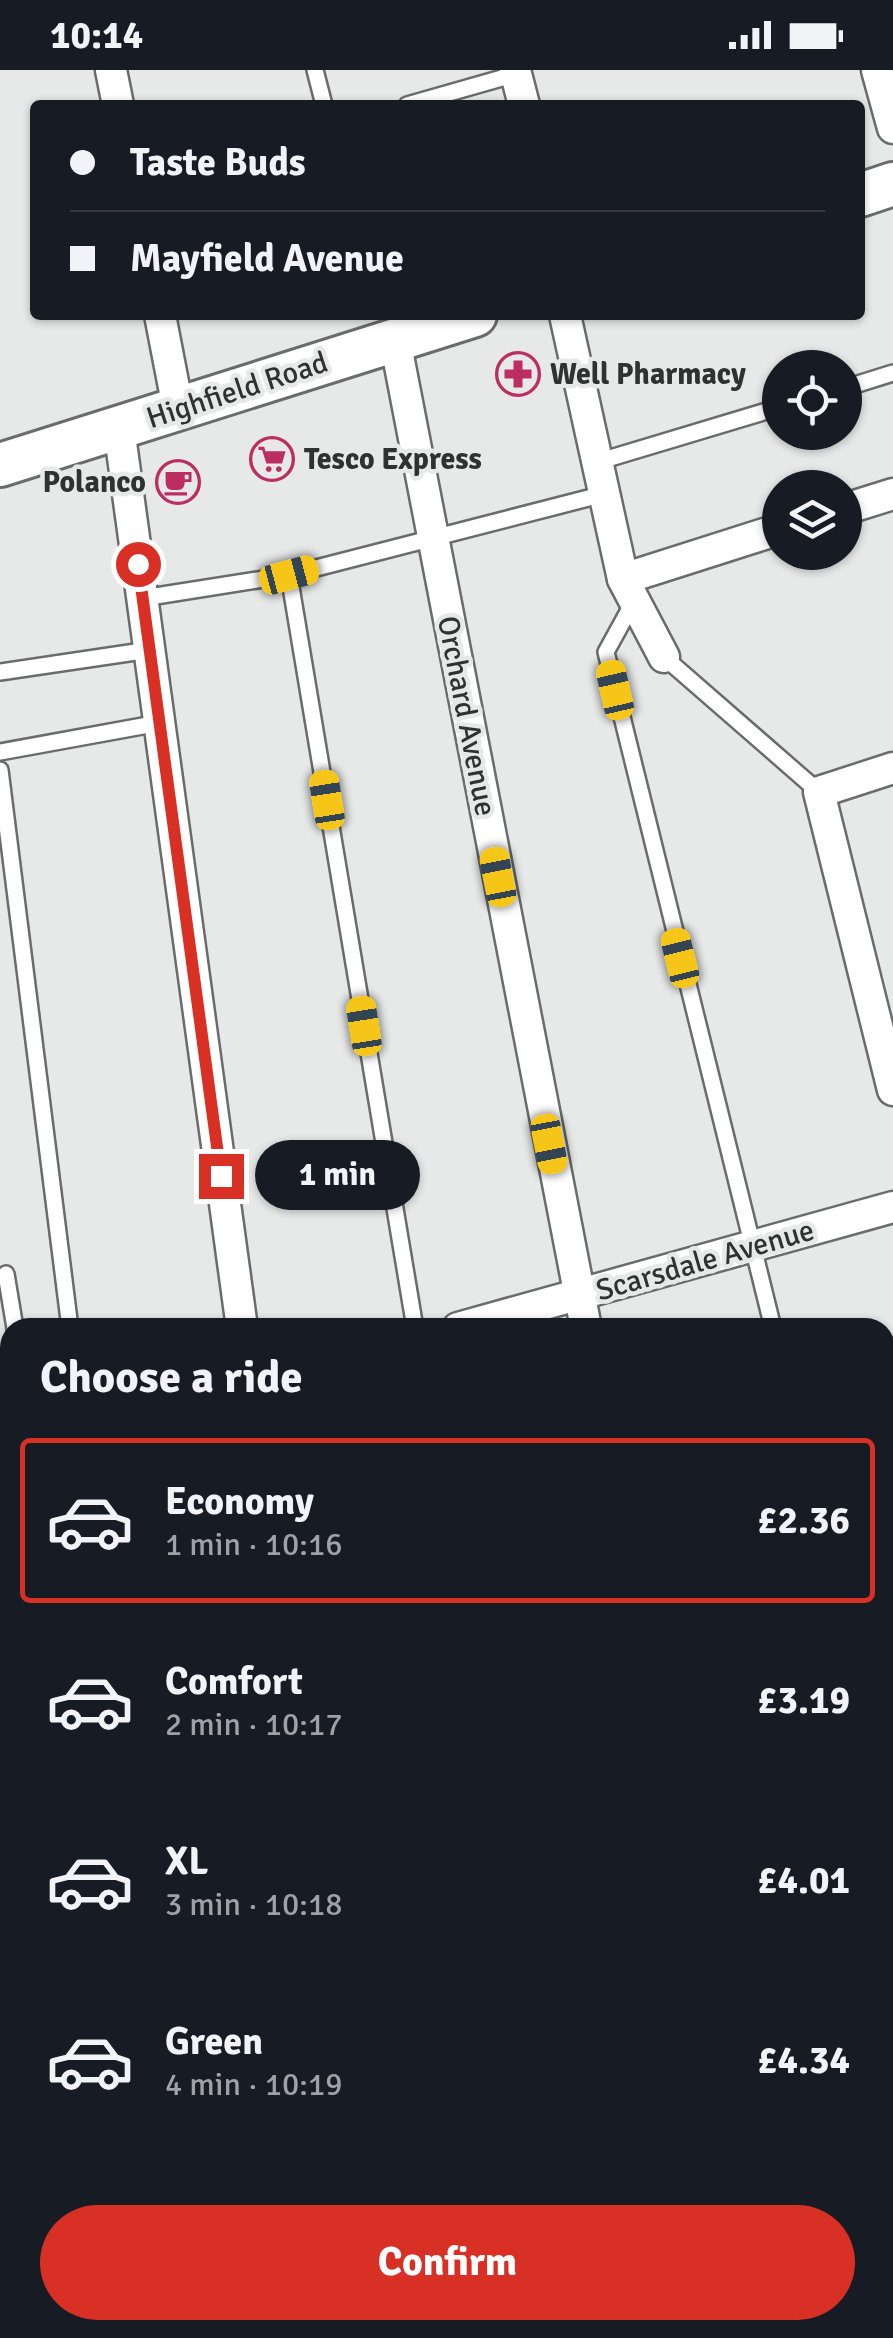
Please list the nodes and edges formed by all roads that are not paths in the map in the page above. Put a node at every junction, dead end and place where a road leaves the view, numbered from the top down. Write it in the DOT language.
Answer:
graph roads {
  1 [pos="111,70"];
  2 [pos="316,70"];
  3 [pos="877,70"];
  4 [pos="516,72"];
  5 [pos="117,100"];
  6 [pos="323,100"];
  7 [pos="424,100"];
  8 [pos="523,100"];
  9 [pos="893,128"];
  10 [pos="893,184"];
  11 [pos="865,193"];
  12 [pos="161,320"];
  13 [pos="458,320"];
  14 [pos="566,320"];
  15 [pos="395,340"];
  16 [pos="893,373"];
  17 [pos="862,383"];
  18 [pos="178,408"];
  19 [pos="762,412"];
  20 [pos="119,428"];
  21 [pos="598,462"];
  22 [pos="0,465"];
  23 [pos="604,494"];
  24 [pos="893,494"];
  25 [pos="862,504"];
  26 [pos="432,535"];
  27 [pos="762,537"];
  28 [pos="289,575"];
  29 [pos="628,590"];
  30 [pos="143,598"];
  31 [pos="149,650"];
  32 [pos="664,657"];
  33 [pos="0,672"];
  34 [pos="159,723"];
  35 [pos="0,752"];
  36 [pos="893,768"];
  37 [pos="0,770"];
  38 [pos="819,792"];
  39 [pos="893,1090"];
  40 [pos="893,1208"];
  41 [pos="753,1248"];
  42 [pos="6,1274"];
  43 [pos="578,1296"];
  44 [pos="13,1318"];
  45 [pos="69,1318"];
  46 [pos="241,1318"];
  47 [pos="413,1318"];
  48 [pos="496,1318"];
  49 [pos="584,1318"];
  50 [pos="770,1318"];
  1 -- 5 [label="street"];
  2 -- 6 [label="lane"];
  3 -- 9 [label="street"];
  4 -- 7 [label="lane"];
  4 -- 8 [label="street"];
  10 -- 11 [label="street"];
  12 -- 18 [label="street"];
  13 -- 15 [label="street, Highfield Road"];
  14 -- 21 [label="street"];
  15 -- 18 [label="street, Highfield Road"];
  15 -- 26 [label="street, Orchard Avenue"];
  16 -- 17 [label="lane"];
  18 -- 20 [label="street, Highfield Road"];
  19 -- 21 [label="lane"];
  20 -- 22 [label="street, Highfield Road"];
  20 -- 30 [label="street"];
  21 -- 23 [label="street"];
  23 -- 26 [label="lane"];
  23 -- 29 [label="street"];
  24 -- 25 [label="street"];
  26 -- 28 [label="lane"];
  26 -- 43 [label="street, Orchard Avenue"];
  27 -- 29 [label="street"];
  28 -- 30 [label="lane"];
  28 -- 47 [label="lane"];
  29 -- 32 [label="street"];
  29 -- 41 [label="lane"];
  30 -- 31 [label="street"];
  31 -- 33 [label="lane"];
  31 -- 34 [label="street"];
  32 -- 38 [label="lane"];
  34 -- 35 [label="lane"];
  34 -- 46 [label="street"];
  36 -- 38 [label="street"];
  37 -- 45 [label="lane"];
  38 -- 39 [label="street"];
  40 -- 41 [label="street, Scarsdale Avenue"];
  41 -- 43 [label="street, Scarsdale Avenue"];
  41 -- 50 [label="lane"];
  42 -- 44 [label="lane"];
  43 -- 48 [label="street, Scarsdale Avenue"];
  43 -- 49 [label="street, Orchard Avenue"];
}
